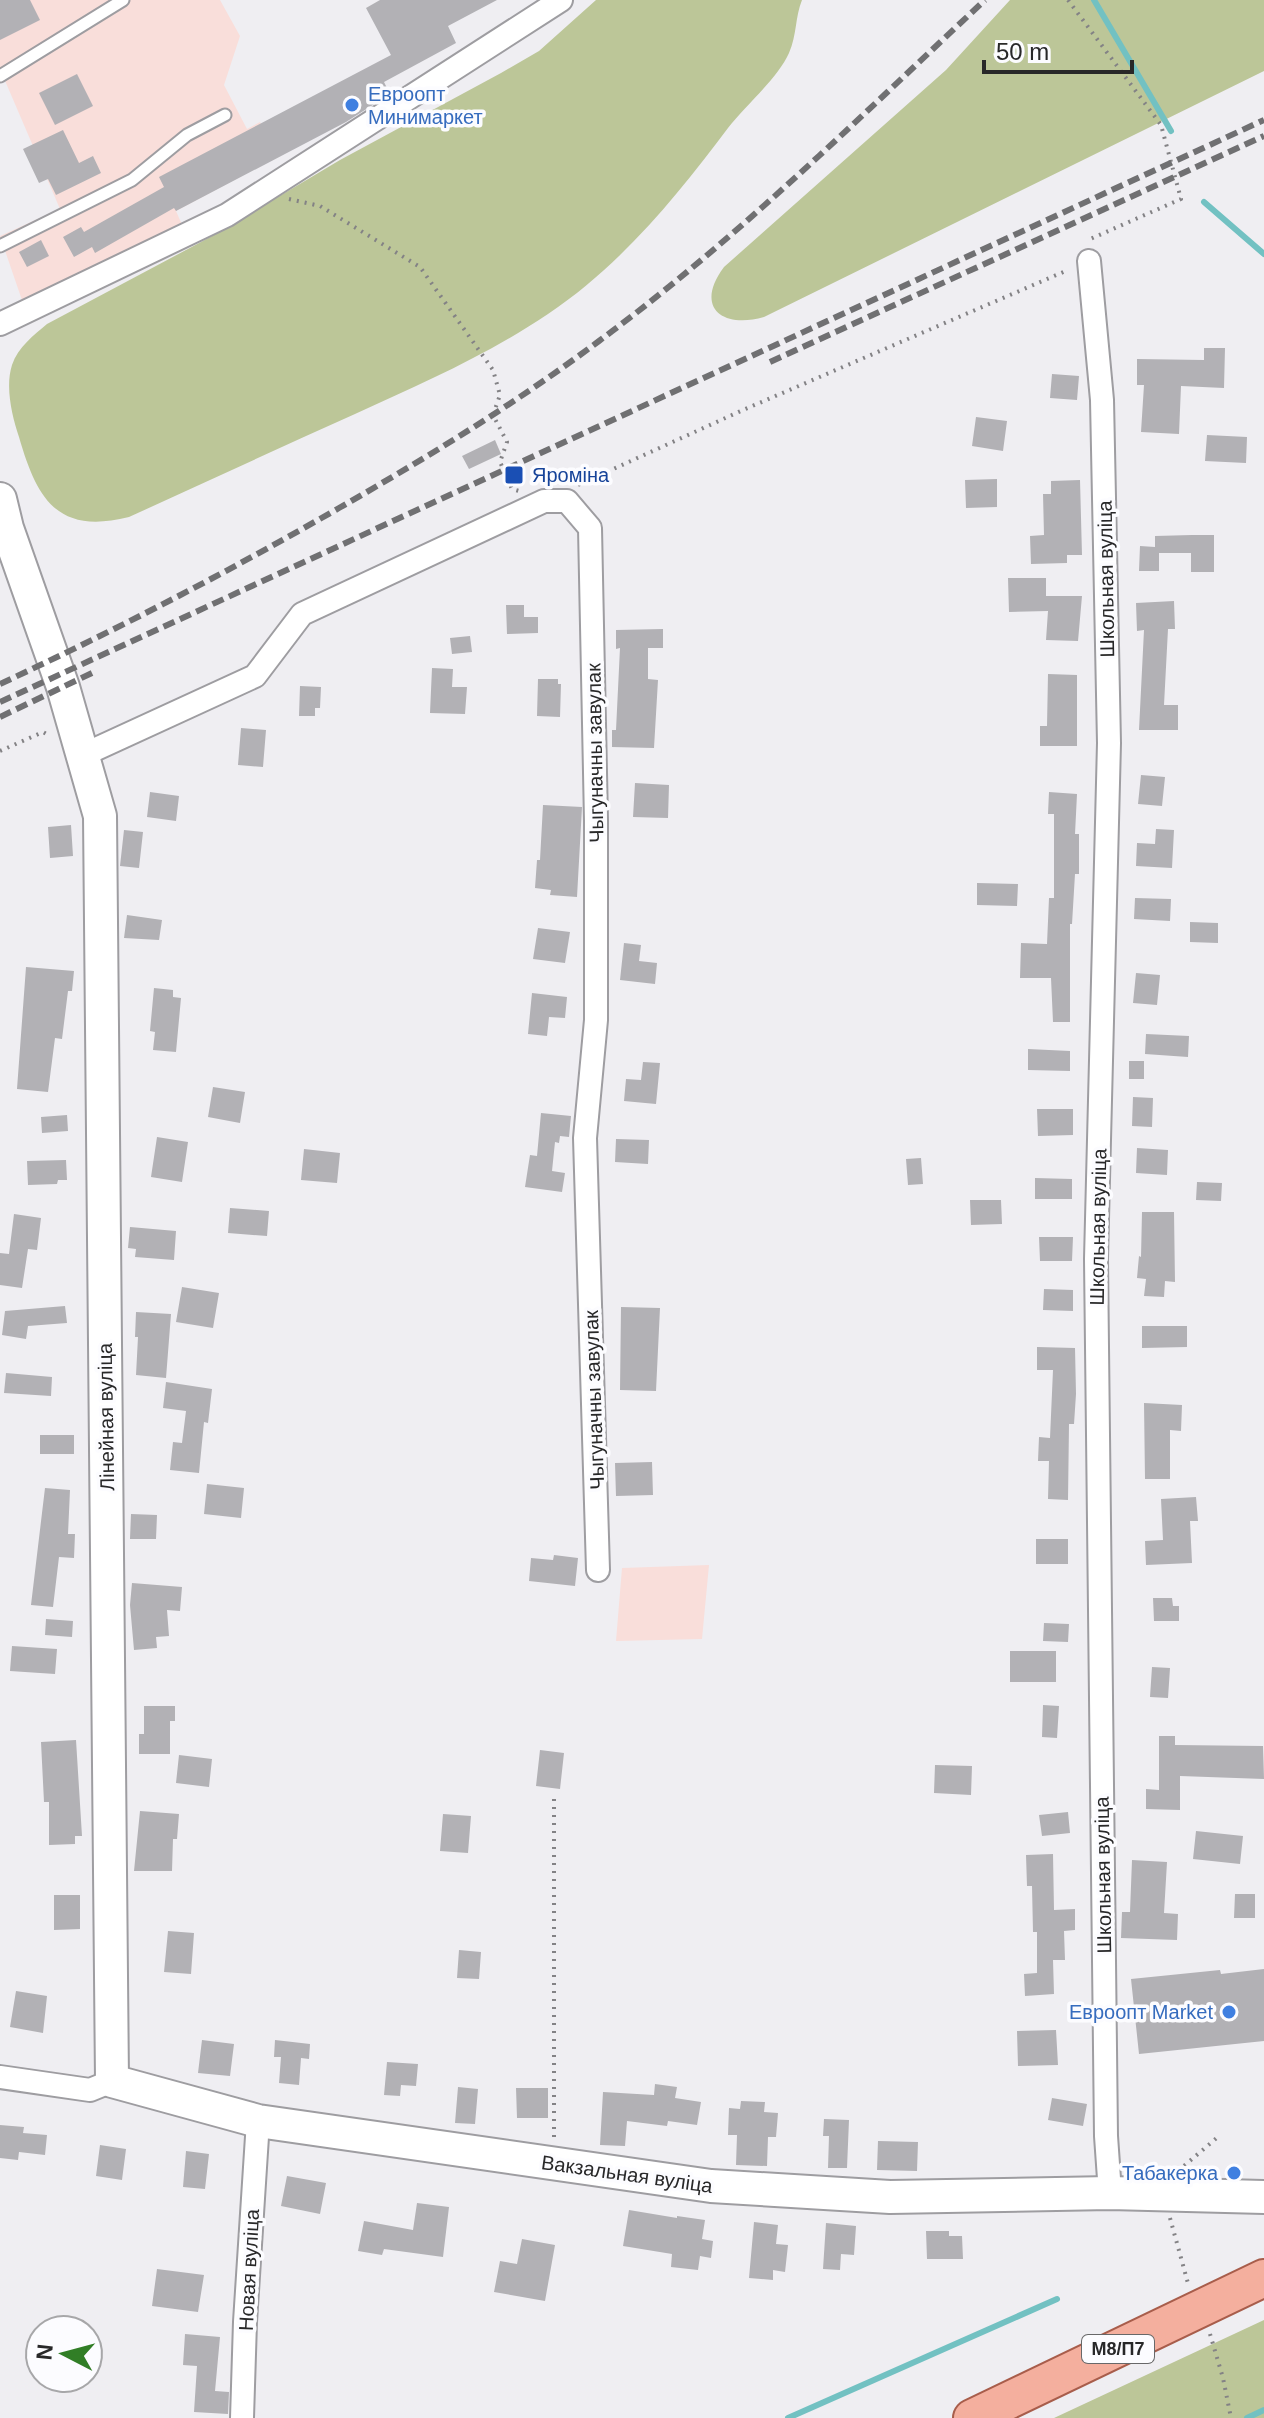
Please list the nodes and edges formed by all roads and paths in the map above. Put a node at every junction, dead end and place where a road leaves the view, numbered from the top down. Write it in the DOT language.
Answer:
graph roads {
  1 [pos="123,0"];
  2 [pos="561,0"];
  3 [pos="1068,0"];
  4 [pos="0,76"];
  5 [pos="225,115"];
  6 [pos="263,192"];
  7 [pos="0,246"];
  8 [pos="1089,261"];
  9 [pos="0,324"];
  10 [pos="0,499"];
  11 [pos="544,501"];
  12 [pos="0,751"];
  13 [pos="83,755"];
  14 [pos="598,1570"];
  15 [pos="554,1799"];
  16 [pos="0,2077"];
  17 [pos="112,2081"];
  18 [pos="258,2121"];
  19 [pos="1219,2136"];
  20 [pos="554,2164"];
  21 [pos="1173,2176"];
  22 [pos="1110,2193"];
  23 [pos="1264,2197"];
  24 [pos="1170,2217"];
  25 [pos="1264,2278"];
  26 [pos="1190,2289"];
  27 [pos="1210,2334"];
  28 [pos="242,2418"];
  29 [pos="972,2418"];
  30 [pos="1231,2418"];
  1 -- 4 [label="lane"];
  2 -- 6 [label="street"];
  3 -- 8 [label="path"];
  5 -- 7 [label="lane"];
  6 -- 9 [label="street"];
  6 -- 11 [label="path"];
  8 -- 11 [label="path"];
  8 -- 22 [label="street, Школьная вуліца"];
  10 -- 13 [label="street, Лінейная вуліца"];
  11 -- 13 [label="street"];
  11 -- 14 [label="street, Чыгуначны завулак"];
  12 -- 13 [label="path"];
  13 -- 17 [label="street, Лінейная вуліца"];
  15 -- 20 [label="path"];
  16 -- 17 [label="street, Вакзальная вуліца"];
  17 -- 18 [label="street, Вакзальная вуліца"];
  18 -- 20 [label="street, Вакзальная вуліца"];
  18 -- 28 [label="street, Новая вуліца"];
  19 -- 21 [label="path"];
  20 -- 22 [label="street, Вакзальная вуліца"];
  22 -- 23 [label="street, Вакзальная вуліца"];
  24 -- 26 [label="path"];
  25 -- 29 [label="main road, М8/П7"];
  27 -- 30 [label="path"];
}
